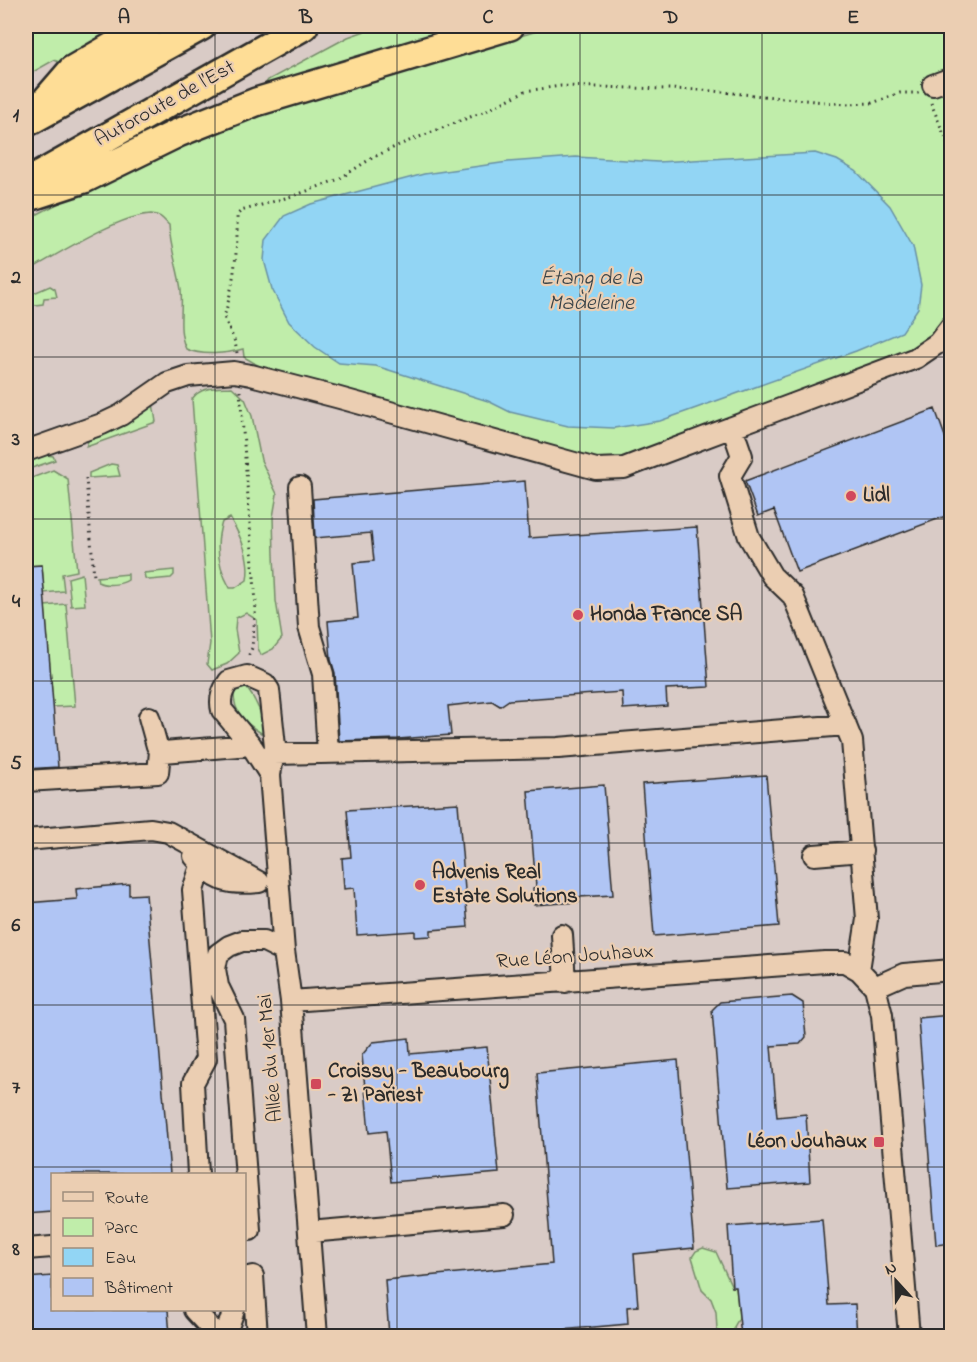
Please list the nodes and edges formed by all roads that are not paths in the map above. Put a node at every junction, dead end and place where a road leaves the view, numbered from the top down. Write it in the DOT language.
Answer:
graph roads {
  1 [pos="148,26"];
  2 [pos="202,26"];
  3 [pos="304,26"];
  4 [pos="510,26"];
  5 [pos="26,123"];
  6 [pos="26,183"];
  7 [pos="26,198"];
  8 [pos="951,325"];
  9 [pos="732,427"];
  10 [pos="26,451"];
  11 [pos="300,487"];
  12 [pos="149,717"];
  13 [pos="849,733"];
  14 [pos="251,745"];
  15 [pos="160,750"];
  16 [pos="274,753"];
  17 [pos="328,753"];
  18 [pos="270,775"];
  19 [pos="26,782"];
  20 [pos="26,840"];
  21 [pos="862,851"];
  22 [pos="814,855"];
  23 [pos="206,860"];
  24 [pos="269,881"];
  25 [pos="562,935"];
  26 [pos="284,951"];
  27 [pos="860,970"];
  28 [pos="951,970"];
  29 [pos="565,982"];
  30 [pos="875,987"];
  31 [pos="291,1001"];
  32 [pos="198,1173"];
  33 [pos="246,1173"];
  34 [pos="246,1177"];
  35 [pos="504,1215"];
  36 [pos="246,1230"];
  37 [pos="309,1233"];
  38 [pos="51,1246"];
  39 [pos="26,1249"];
  40 [pos="246,1278"];
  41 [pos="195,1311"];
  42 [pos="234,1311"];
  43 [pos="218,1336"];
  44 [pos="225,1336"];
  45 [pos="257,1336"];
  46 [pos="317,1336"];
  47 [pos="909,1336"];
  1 -- 5 [label="highway"];
  2 -- 5 [label="highway"];
  3 -- 6 [label="highway, Autoroute de l’Est"];
  4 -- 7 [label="highway"];
  8 -- 9 [label="street"];
  9 -- 10 [label="street"];
  9 -- 13 [label="street"];
  11 -- 17 [label="street"];
  12 -- 15 [label="street"];
  13 -- 17 [label="street"];
  13 -- 21 [label="street"];
  14 -- 15 [label="street"];
  14 -- 16 [label="street, Allée du 1er Mai"];
  14 -- 18 [label="street, Allée du 1er Mai"];
  15 -- 19 [label="street"];
  16 -- 17 [label="street"];
  16 -- 18 [label="street, Allée du 1er Mai"];
  18 -- 24 [label="street, Allée du 1er Mai"];
  20 -- 23 [label="street"];
  21 -- 22 [label="street"];
  21 -- 27 [label="street"];
  23 -- 24 [label="street"];
  23 -- 32 [label="street"];
  24 -- 26 [label="street, Allée du 1er Mai"];
  25 -- 29 [label="street"];
  26 -- 31 [label="street, Allée du 1er Mai"];
  26 -- 33 [label="street"];
  27 -- 29 [label="street, Rue Léon Jouhaux"];
  27 -- 30 [label="street"];
  28 -- 30 [label="street"];
  29 -- 31 [label="street, Rue Léon Jouhaux"];
  30 -- 47 [label="street"];
  31 -- 37 [label="street, Allée du 1er Mai"];
  34 -- 36 [label="street"];
  35 -- 37 [label="street"];
  37 -- 46 [label="street, Allée du 1er Mai"];
  38 -- 39 [label="street"];
  40 -- 45 [label="street"];
  41 -- 43 [label="street"];
  42 -- 44 [label="street"];
}
